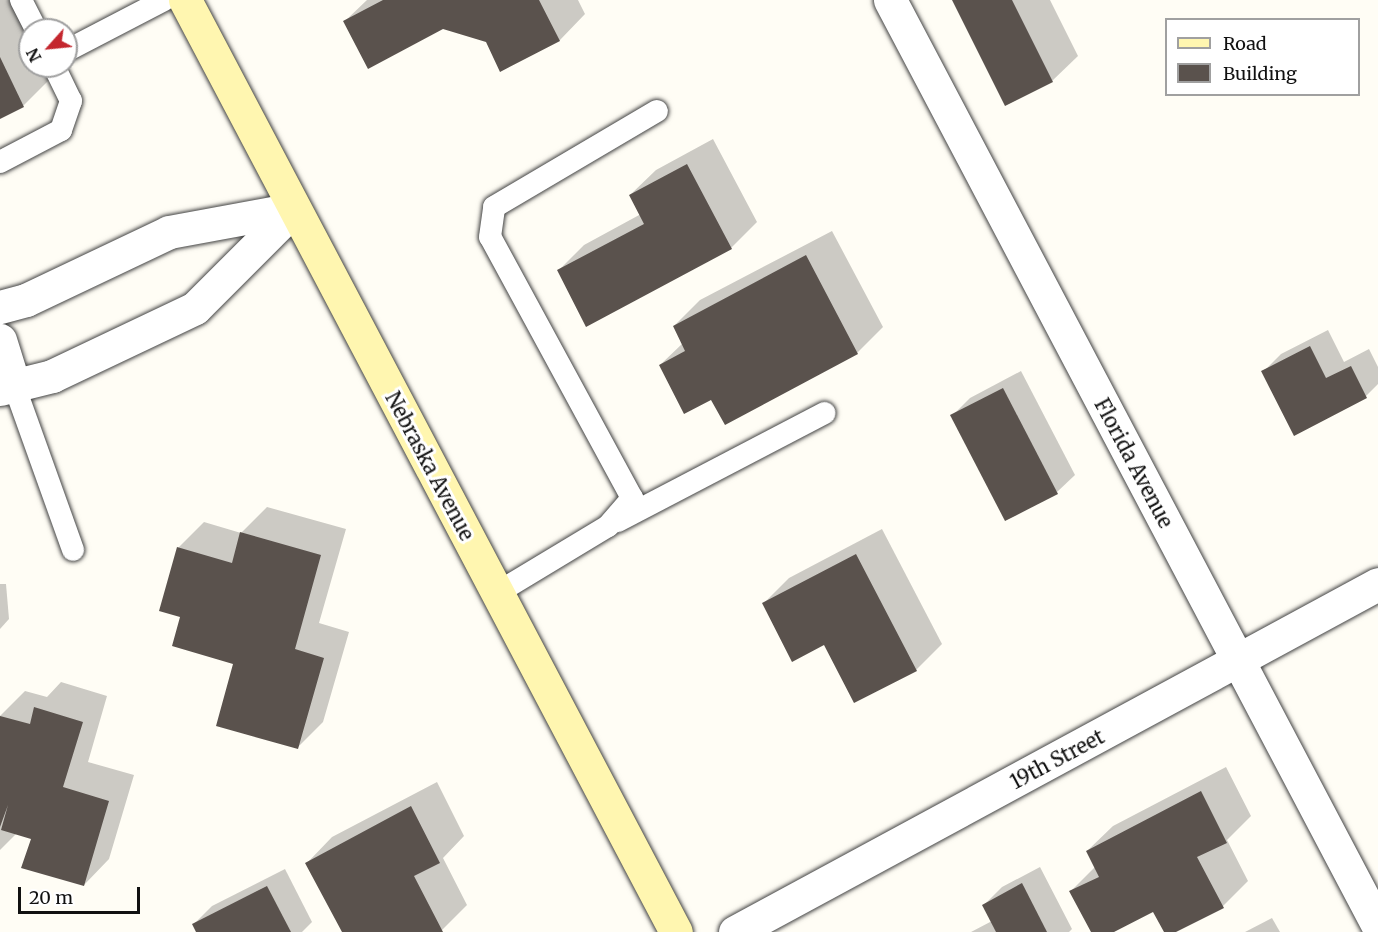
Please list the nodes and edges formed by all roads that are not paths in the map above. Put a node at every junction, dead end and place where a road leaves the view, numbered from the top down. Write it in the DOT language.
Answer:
graph roads {
  1 [pos="21,0"];
  2 [pos="164,0"];
  3 [pos="185,0"];
  4 [pos="890,0"];
  5 [pos="30,18"];
  6 [pos="78,45"];
  7 [pos="60,78"];
  8 [pos="657,111"];
  9 [pos="0,162"];
  10 [pos="294,209"];
  11 [pos="0,307"];
  12 [pos="0,340"];
  13 [pos="7,387"];
  14 [pos="825,413"];
  15 [pos="608,526"];
  16 [pos="73,550"];
  17 [pos="1378,584"];
  18 [pos="496,592"];
  19 [pos="1238,661"];
  20 [pos="1378,926"];
  21 [pos="676,932"];
  22 [pos="735,932"];
  1 -- 5 [label="lane"];
  2 -- 6 [label="lane"];
  3 -- 10 [label="main road, Nebraska Avenue"];
  4 -- 19 [label="street, Florida Avenue"];
  7 -- 9 [label="lane"];
  8 -- 15 [label="lane"];
  10 -- 11 [label="street"];
  10 -- 13 [label="street"];
  10 -- 18 [label="main road, Nebraska Avenue"];
  12 -- 13 [label="street"];
  13 -- 16 [label="lane"];
  14 -- 15 [label="lane"];
  15 -- 18 [label="lane"];
  17 -- 19 [label="street, 19th Street"];
  18 -- 21 [label="main road, Nebraska Avenue"];
  19 -- 20 [label="street, Florida Avenue"];
  19 -- 22 [label="street, 19th Street"];
}
